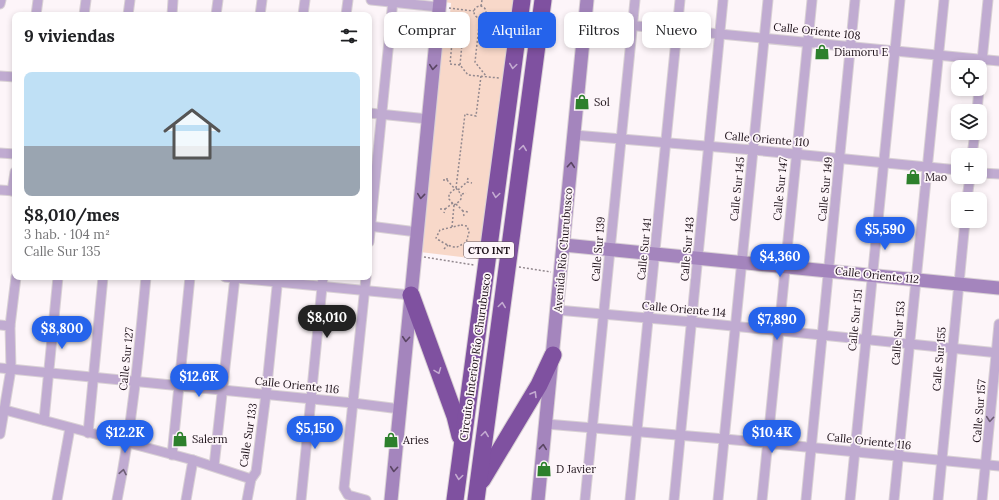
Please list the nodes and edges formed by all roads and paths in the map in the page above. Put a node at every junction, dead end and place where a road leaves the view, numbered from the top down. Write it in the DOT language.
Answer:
graph roads {
  1 [pos="0,0"];
  2 [pos="38,0"];
  3 [pos="86,0"];
  4 [pos="130,0"];
  5 [pos="173,0"];
  6 [pos="218,0"];
  7 [pos="262,0"];
  8 [pos="305,0"];
  9 [pos="348,0"];
  10 [pos="371,0"];
  11 [pos="482,0"];
  12 [pos="522,0"];
  13 [pos="543,0"];
  14 [pos="587,0"];
  15 [pos="635,0"];
  16 [pos="680,0"];
  17 [pos="723,0"];
  18 [pos="768,0"];
  19 [pos="812,0"];
  20 [pos="855,0"];
  21 [pos="900,0"];
  22 [pos="944,0"];
  23 [pos="988,0"];
  24 [pos="393,1"];
  25 [pos="0,4"];
  26 [pos="443,5"];
  27 [pos="481,6"];
  28 [pos="474,11"];
  29 [pos="36,12"];
  30 [pos="84,12"];
  31 [pos="128,12"];
  32 [pos="172,12"];
  33 [pos="216,12"];
  34 [pos="260,12"];
  35 [pos="304,12"];
  36 [pos="346,12"];
  37 [pos="486,12"];
  38 [pos="586,12"];
  39 [pos="634,12"];
  40 [pos="679,12"];
  41 [pos="478,16"];
  42 [pos="711,32"];
  43 [pos="720,33"];
  44 [pos="478,35"];
  45 [pos="763,37"];
  46 [pos="808,42"];
  47 [pos="850,46"];
  48 [pos="582,48"];
  49 [pos="630,48"];
  50 [pos="675,48"];
  51 [pos="895,50"];
  52 [pos="938,54"];
  53 [pos="982,59"];
  54 [pos="999,61"];
  55 [pos="460,65"];
  56 [pos="0,76"];
  57 [pos="481,76"];
  58 [pos="12,77"];
  59 [pos="487,77"];
  60 [pos="503,78"];
  61 [pos="372,113"];
  62 [pos="380,114"];
  63 [pos="428,119"];
  64 [pos="574,135"];
  65 [pos="621,138"];
  66 [pos="666,142"];
  67 [pos="709,146"];
  68 [pos="753,150"];
  69 [pos="0,153"];
  70 [pos="12,154"];
  71 [pos="796,154"];
  72 [pos="841,158"];
  73 [pos="884,163"];
  74 [pos="927,167"];
  75 [pos="951,169"];
  76 [pos="987,173"];
  77 [pos="999,174"];
  78 [pos="447,176"];
  79 [pos="468,178"];
  80 [pos="443,180"];
  81 [pos="447,180"];
  82 [pos="467,182"];
  83 [pos="472,182"];
  84 [pos="456,189"];
  85 [pos="0,190"];
  86 [pos="12,191"];
  87 [pos="446,192"];
  88 [pos="450,192"];
  89 [pos="466,193"];
  90 [pos="462,194"];
  91 [pos="446,199"];
  92 [pos="449,199"];
  93 [pos="462,199"];
  94 [pos="465,200"];
  95 [pos="372,204"];
  96 [pos="454,204"];
  97 [pos="440,209"];
  98 [pos="445,209"];
  99 [pos="463,211"];
  100 [pos="468,212"];
  101 [pos="444,214"];
  102 [pos="464,216"];
  103 [pos="372,226"];
  104 [pos="452,227"];
  105 [pos="964,228"];
  106 [pos="417,232"];
  107 [pos="448,244"];
  108 [pos="564,245"];
  109 [pos="482,248"];
  110 [pos="444,249"];
  111 [pos="610,250"];
  112 [pos="655,254"];
  113 [pos="415,255"];
  114 [pos="699,258"];
  115 [pos="513,259"];
  116 [pos="741,263"];
  117 [pos="479,266"];
  118 [pos="785,266"];
  119 [pos="519,267"];
  120 [pos="828,270"];
  121 [pos="561,273"];
  122 [pos="872,275"];
  123 [pos="915,279"];
  124 [pos="16,280"];
  125 [pos="58,280"];
  126 [pos="103,280"];
  127 [pos="146,280"];
  128 [pos="190,280"];
  129 [pos="235,280"];
  130 [pos="278,280"];
  131 [pos="293,280"];
  132 [pos="366,280"];
  133 [pos="322,282"];
  134 [pos="958,284"];
  135 [pos="999,288"];
  136 [pos="364,290"];
  137 [pos="411,295"];
  138 [pos="557,310"];
  139 [pos="604,314"];
  140 [pos="649,318"];
  141 [pos="692,322"];
  142 [pos="0,324"];
  143 [pos="999,324"];
  144 [pos="10,326"];
  145 [pos="735,326"];
  146 [pos="780,330"];
  147 [pos="822,335"];
  148 [pos="866,339"];
  149 [pos="910,344"];
  150 [pos="952,348"];
  151 [pos="998,353"];
  152 [pos="553,355"];
  153 [pos="0,368"];
  154 [pos="11,369"];
  155 [pos="49,373"];
  156 [pos="94,377"];
  157 [pos="137,382"];
  158 [pos="180,386"];
  159 [pos="224,390"];
  160 [pos="266,394"];
  161 [pos="309,399"];
  162 [pos="353,403"];
  163 [pos="400,409"];
  164 [pos="5,410"];
  165 [pos="44,420"];
  166 [pos="546,424"];
  167 [pos="593,427"];
  168 [pos="70,428"];
  169 [pos="637,431"];
  170 [pos="88,433"];
  171 [pos="0,434"];
  172 [pos="681,435"];
  173 [pos="725,438"];
  174 [pos="768,443"];
  175 [pos="128,444"];
  176 [pos="811,447"];
  177 [pos="462,449"];
  178 [pos="855,451"];
  179 [pos="172,454"];
  180 [pos="898,455"];
  181 [pos="193,460"];
  182 [pos="942,460"];
  183 [pos="986,464"];
  184 [pos="214,466"];
  185 [pos="999,466"];
  186 [pos="251,479"];
  187 [pos="477,494"];
  188 [pos="57,500"];
  189 [pos="117,500"];
  190 [pos="186,500"];
  191 [pos="247,500"];
  192 [pos="301,500"];
  193 [pos="366,500"];
  194 [pos="391,500"];
  195 [pos="456,500"];
  196 [pos="538,500"];
  197 [pos="585,500"];
  198 [pos="630,500"];
  199 [pos="674,500"];
  200 [pos="718,500"];
  201 [pos="762,500"];
  202 [pos="806,500"];
  203 [pos="850,500"];
  204 [pos="894,500"];
  205 [pos="938,500"];
  206 [pos="982,500"];
  1 -- 25 [label="street"];
  2 -- 29 [label="street"];
  3 -- 30 [label="street"];
  4 -- 31 [label="street"];
  5 -- 32 [label="street"];
  6 -- 33 [label="street"];
  7 -- 34 [label="street"];
  8 -- 35 [label="street"];
  9 -- 36 [label="street"];
  10 -- 24 [label="street"];
  11 -- 27 [label="path"];
  12 -- 177 [label="highway, Circuito Interior Río Churubusco / CTO INT, one-way"];
  187 -- 13 [label="highway, Circuito Interior Río Churubusco / CTO INT, one-way"];
  14 -- 38 [label="main road, Avenida Río Churubusco"];
  15 -- 39 [label="street, Calle Sur 139"];
  16 -- 40 [label="street, Calle Sur 141"];
  17 -- 43 [label="street, Calle Sur 143"];
  18 -- 45 [label="street, Calle Sur 145"];
  19 -- 46 [label="street, Calle Sur 147"];
  20 -- 47 [label="street, Calle Sur 149"];
  21 -- 51 [label="street, Calle Sur 151"];
  22 -- 52 [label="street, Calle Sur 153"];
  23 -- 53 [label="street"];
  24 -- 26 [label="street"];
  24 -- 62 [label="street"];
  26 -- 28 [label="path"];
  26 -- 63 [label="main road, one-way"];
  27 -- 28 [label="path"];
  27 -- 37 [label="path"];
  28 -- 41 [label="path"];
  42 -- 43 [label="street, Calle Oriente 108"];
  43 -- 45 [label="street, Calle Oriente 108"];
  43 -- 67 [label="street, Calle Sur 143"];
  44 -- 59 [label="path"];
  45 -- 46 [label="street, Calle Oriente 108"];
  45 -- 68 [label="street, Calle Sur 145"];
  46 -- 47 [label="street, Calle Oriente 108"];
  46 -- 71 [label="street, Calle Sur 147"];
  47 -- 51 [label="street, Calle Oriente 108"];
  47 -- 72 [label="street, Calle Sur 149"];
  48 -- 64 [label="main road, Avenida Río Churubusco"];
  49 -- 65 [label="street, Calle Sur 139"];
  50 -- 66 [label="street, Calle Sur 141"];
  51 -- 52 [label="street, Calle Oriente 108"];
  51 -- 73 [label="street, Calle Sur 151"];
  52 -- 53 [label="street, Calle Oriente 108"];
  52 -- 74 [label="street, Calle Sur 153"];
  53 -- 54 [label="street, Calle Oriente 108"];
  55 -- 55 [label="path"];
  55 -- 57 [label="path"];
  56 -- 58 [label="street"];
  57 -- 59 [label="path"];
  57 -- 84 [label="path"];
  59 -- 60 [label="path"];
  61 -- 62 [label="street"];
  62 -- 63 [label="street"];
  62 -- 95 [label="street"];
  63 -- 106 [label="main road, one-way"];
  64 -- 65 [label="street, Calle Oriente 110"];
  108 -- 64 [label="main road, Avenida Río Churubusco, one-way"];
  65 -- 66 [label="street, Calle Oriente 110"];
  65 -- 111 [label="street, Calle Sur 139"];
  66 -- 67 [label="street, Calle Oriente 110"];
  66 -- 112 [label="street, Calle Sur 141"];
  67 -- 68 [label="street, Calle Oriente 110"];
  67 -- 114 [label="street, Calle Sur 143"];
  68 -- 71 [label="street, Calle Oriente 110"];
  68 -- 116 [label="street, Calle Sur 145"];
  69 -- 70 [label="street"];
  71 -- 72 [label="street, Calle Oriente 110"];
  71 -- 118 [label="street, Calle Sur 147"];
  72 -- 73 [label="street, Calle Oriente 110"];
  72 -- 120 [label="street, Calle Sur 149"];
  73 -- 74 [label="street, Calle Oriente 110"];
  73 -- 122 [label="street, Calle Sur 151"];
  74 -- 75 [label="street, Calle Oriente 110"];
  74 -- 123 [label="street, Calle Sur 153"];
  76 -- 77 [label="street"];
  78 -- 81 [label="path"];
  79 -- 82 [label="path"];
  80 -- 81 [label="path"];
  81 -- 84 [label="path"];
  82 -- 83 [label="path"];
  82 -- 84 [label="path"];
  84 -- 88 [label="path"];
  84 -- 90 [label="path"];
  85 -- 86 [label="street"];
  87 -- 88 [label="path"];
  88 -- 92 [label="path"];
  89 -- 90 [label="path"];
  90 -- 93 [label="path"];
  91 -- 92 [label="path"];
  92 -- 96 [label="path"];
  93 -- 94 [label="path"];
  93 -- 96 [label="path"];
  96 -- 98 [label="path"];
  96 -- 99 [label="path"];
  96 -- 104 [label="path"];
  97 -- 98 [label="path"];
  98 -- 101 [label="path"];
  99 -- 100 [label="path"];
  99 -- 102 [label="path"];
  103 -- 106 [label="street"];
  104 -- 107 [label="path"];
  104 -- 107 [label="path"];
  105 -- 134 [label="street, Calle Sur 155"];
  106 -- 113 [label="main road"];
  107 -- 110 [label="path"];
  108 -- 111 [label="main road, Calle Oriente 112"];
  108 -- 121 [label="main road, Avenida Río Churubusco"];
  109 -- 115 [label="path, bridge"];
  111 -- 112 [label="main road, Calle Oriente 112"];
  111 -- 139 [label="street, Calle Sur 139"];
  112 -- 114 [label="main road, Calle Oriente 112"];
  112 -- 140 [label="street, Calle Sur 141"];
  113 -- 117 [label="path"];
  113 -- 137 [label="main road"];
  114 -- 116 [label="main road, Calle Oriente 112"];
  114 -- 141 [label="street, Calle Sur 143"];
  116 -- 118 [label="main road, Calle Oriente 112"];
  116 -- 145 [label="street, Calle Sur 145"];
  118 -- 120 [label="main road, Calle Oriente 112"];
  118 -- 146 [label="street, Calle Sur 147"];
  119 -- 121 [label="path"];
  120 -- 122 [label="main road, Calle Oriente 112"];
  120 -- 147 [label="street, Calle Sur 149"];
  121 -- 138 [label="main road, Avenida Río Churubusco"];
  122 -- 123 [label="main road, Calle Oriente 112"];
  122 -- 148 [label="street, Calle Sur 151"];
  123 -- 134 [label="main road, Calle Oriente 112"];
  123 -- 149 [label="street, Calle Sur 153"];
  124 -- 144 [label="street"];
  125 -- 155 [label="street"];
  126 -- 156 [label="street"];
  127 -- 157 [label="street, Calle Sur 127"];
  128 -- 158 [label="street"];
  129 -- 159 [label="street"];
  130 -- 160 [label="street, Calle Sur 133"];
  131 -- 133 [label="street"];
  132 -- 136 [label="street"];
  133 -- 136 [label="street"];
  133 -- 161 [label="street"];
  134 -- 135 [label="main road, Calle Oriente 112"];
  134 -- 150 [label="street, Calle Sur 155"];
  136 -- 137 [label="street"];
  136 -- 162 [label="street"];
  137 -- 163 [label="main road, one-way"];
  137 -- 177 [label="highway, one-way"];
  138 -- 139 [label="street, Calle Oriente 114"];
  138 -- 152 [label="main road, Avenida Río Churubusco"];
  139 -- 140 [label="street, Calle Oriente 114"];
  139 -- 167 [label="street, Calle Sur 139"];
  140 -- 141 [label="street, Calle Oriente 114"];
  140 -- 169 [label="street, Calle Sur 141"];
  141 -- 145 [label="street, Calle Oriente 114"];
  141 -- 172 [label="street, Calle Sur 143"];
  142 -- 144 [label="street"];
  143 -- 151 [label="street, Calle Sur 157"];
  144 -- 154 [label="street"];
  145 -- 146 [label="street, Calle Oriente 114"];
  145 -- 173 [label="street, Calle Sur 145"];
  146 -- 147 [label="street, Calle Oriente 114"];
  146 -- 174 [label="street, Calle Sur 147"];
  147 -- 148 [label="street, Calle Oriente 114"];
  147 -- 176 [label="street, Calle Sur 149"];
  148 -- 149 [label="street, Calle Oriente 114"];
  148 -- 178 [label="street, Calle Sur 151"];
  149 -- 150 [label="street, Calle Oriente 114"];
  149 -- 180 [label="street, Calle Sur 153"];
  150 -- 151 [label="street, Calle Oriente 114"];
  150 -- 182 [label="street, Calle Sur 155"];
  151 -- 183 [label="street, Calle Sur 157, one-way"];
  152 -- 166 [label="main road, Avenida Río Churubusco"];
  187 -- 152 [label="highway, one-way"];
  153 -- 154 [label="street, Calle Oriente 116"];
  154 -- 155 [label="street, Calle Oriente 116"];
  154 -- 164 [label="street"];
  155 -- 156 [label="street, Calle Oriente 116"];
  155 -- 165 [label="street"];
  156 -- 157 [label="street, Calle Oriente 116"];
  156 -- 170 [label="street"];
  157 -- 158 [label="street, Calle Oriente 116"];
  157 -- 175 [label="street, Calle Sur 127"];
  158 -- 159 [label="street, Calle Oriente 116"];
  158 -- 179 [label="street"];
  159 -- 160 [label="street, Calle Oriente 116"];
  159 -- 184 [label="street"];
  160 -- 161 [label="street, Calle Oriente 116"];
  160 -- 186 [label="street, Calle Sur 133"];
  161 -- 162 [label="street, Calle Oriente 116"];
  161 -- 192 [label="street"];
  162 -- 163 [label="street, Calle Oriente 116"];
  162 -- 193 [label="street"];
  163 -- 194 [label="main road, one-way"];
  164 -- 165 [label="street"];
  164 -- 171 [label="street"];
  165 -- 168 [label="street"];
  166 -- 167 [label="street, Calle Oriente 116"];
  196 -- 166 [label="main road, Avenida Río Churubusco, one-way"];
  167 -- 169 [label="street, Calle Oriente 116"];
  167 -- 197 [label="street, Calle Sur 139"];
  168 -- 170 [label="street"];
  168 -- 188 [label="street"];
  169 -- 172 [label="street, Calle Oriente 116"];
  169 -- 198 [label="street, Calle Sur 141"];
  170 -- 175 [label="street"];
  172 -- 173 [label="street, Calle Oriente 116"];
  172 -- 199 [label="street, Calle Sur 143"];
  173 -- 174 [label="street, Calle Oriente 116"];
  173 -- 200 [label="street, Calle Sur 145"];
  174 -- 176 [label="street, Calle Oriente 116"];
  174 -- 201 [label="street, Calle Sur 147"];
  175 -- 179 [label="street"];
  189 -- 175 [label="street, Calle Sur 127, one-way"];
  176 -- 178 [label="street, Calle Oriente 116"];
  176 -- 202 [label="street, Calle Sur 149"];
  177 -- 195 [label="highway, Circuito Interior Río Churubusco / CTO INT, one-way"];
  178 -- 180 [label="street, Calle Oriente 116"];
  178 -- 203 [label="street, Calle Sur 151"];
  179 -- 181 [label="street"];
  180 -- 182 [label="street, Calle Oriente 116"];
  180 -- 204 [label="street, Calle Sur 153"];
  181 -- 184 [label="street"];
  181 -- 190 [label="street"];
  182 -- 183 [label="street, Calle Oriente 116"];
  182 -- 205 [label="street, Calle Sur 155"];
  183 -- 185 [label="street, Calle Oriente 116"];
  183 -- 206 [label="street, Calle Sur 157"];
  184 -- 186 [label="street"];
  186 -- 191 [label="street, Calle Sur 133"];
}
